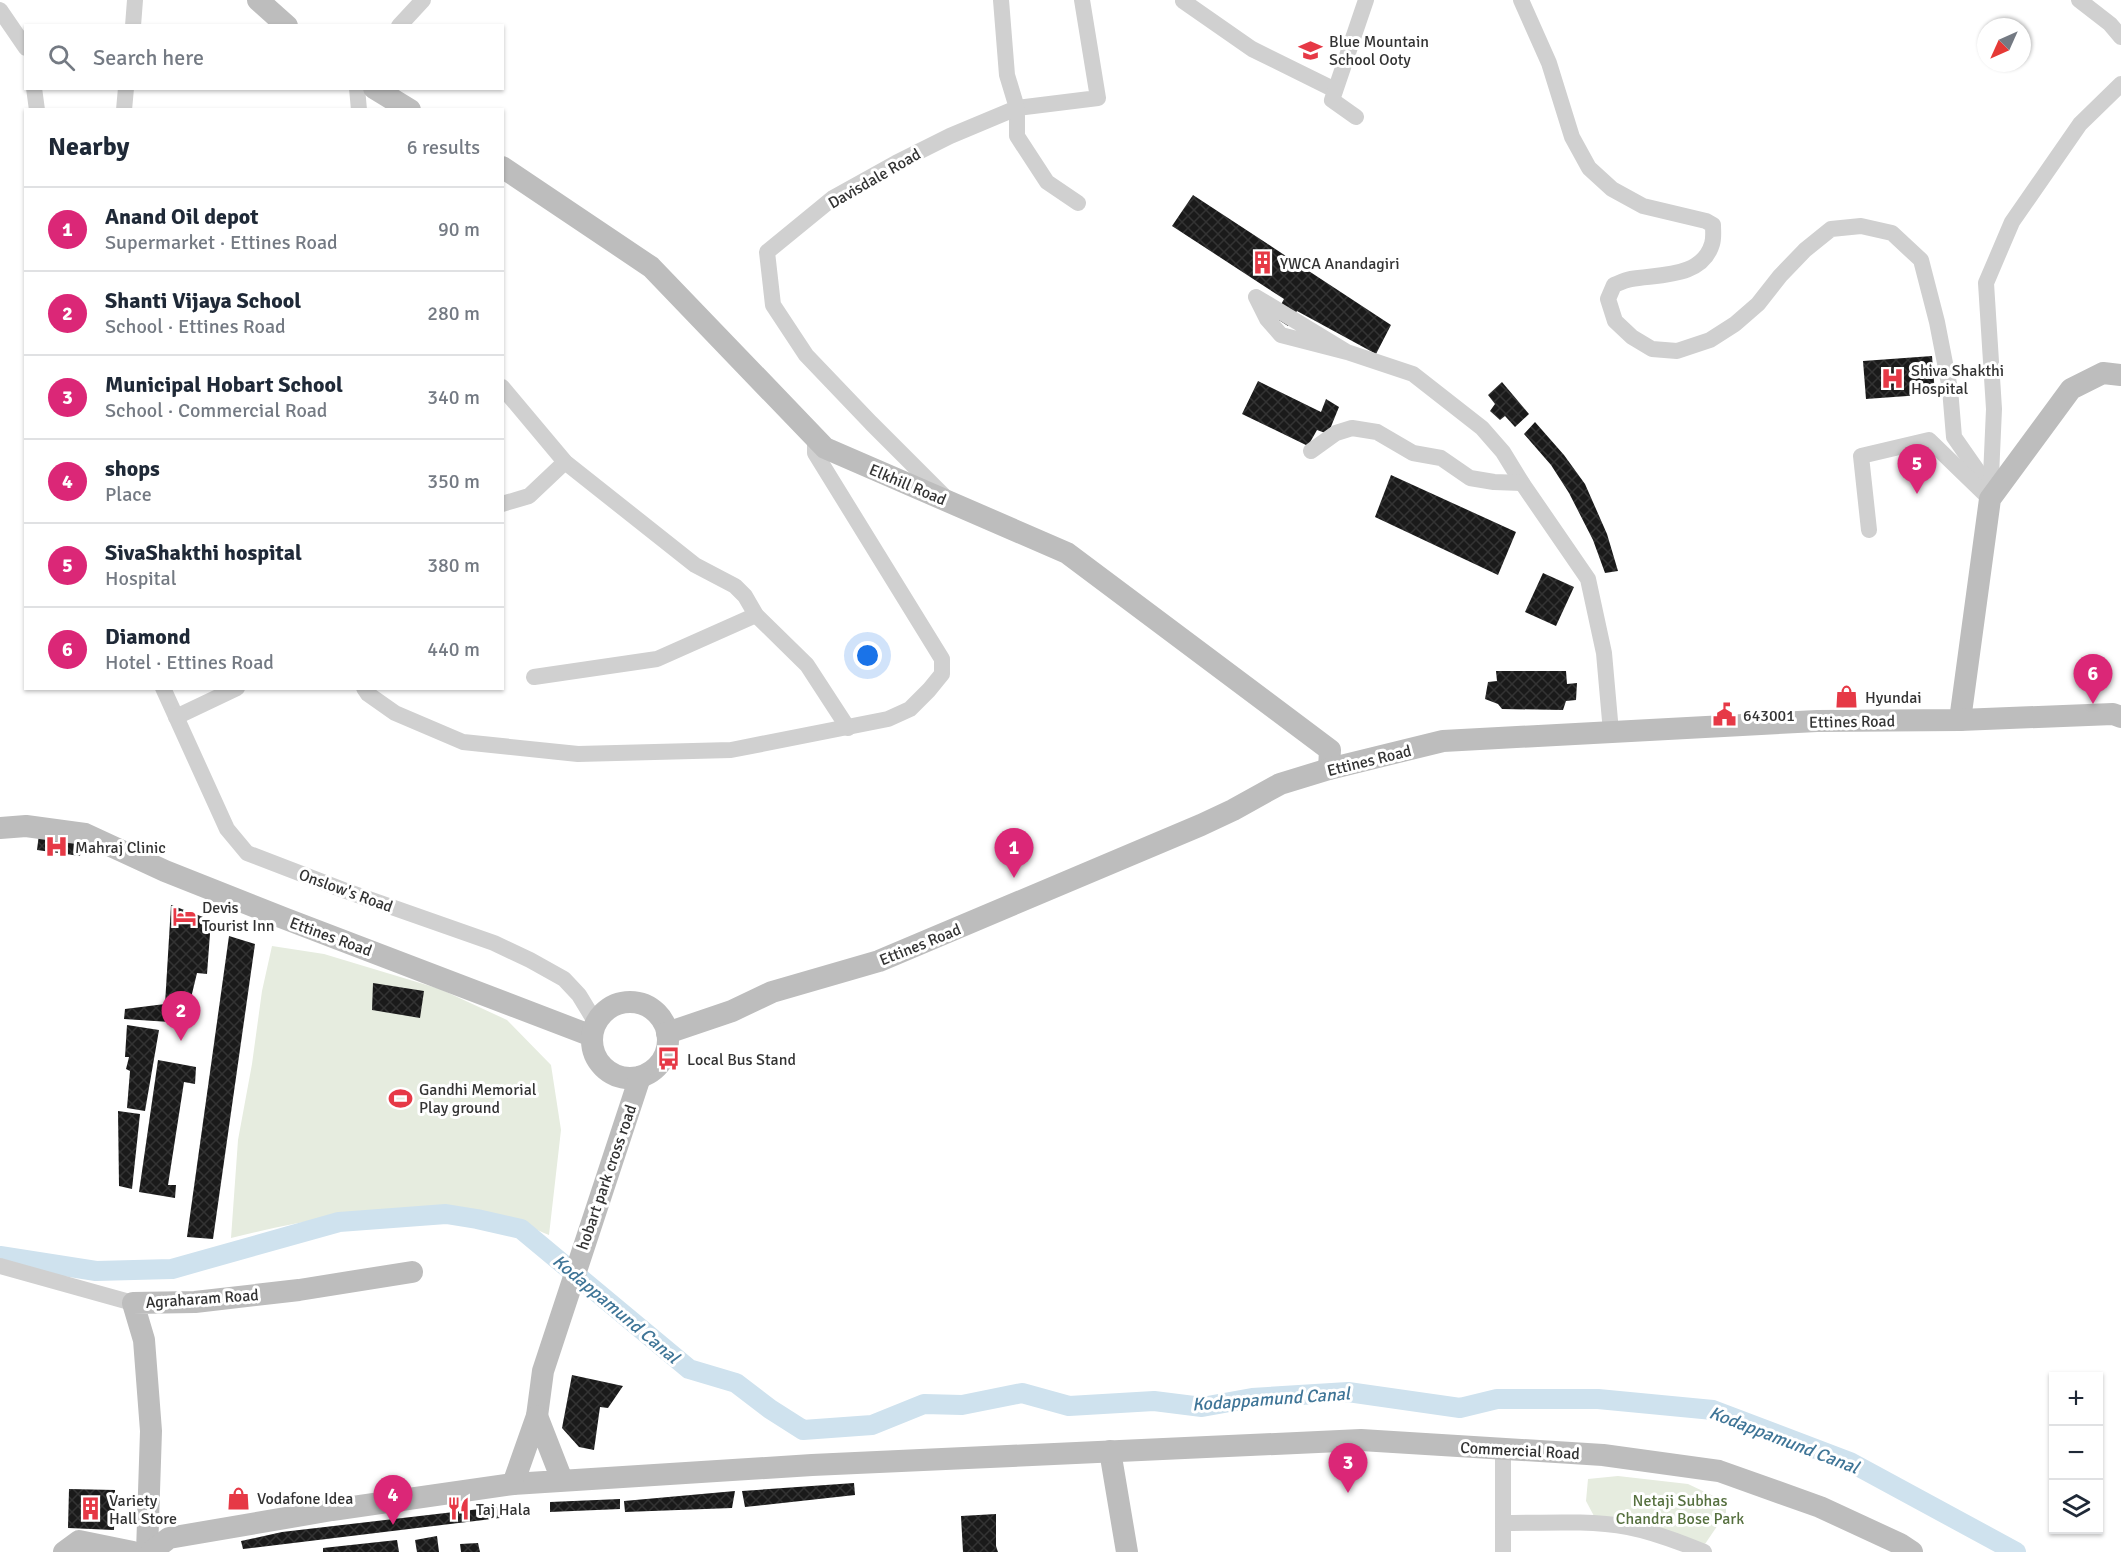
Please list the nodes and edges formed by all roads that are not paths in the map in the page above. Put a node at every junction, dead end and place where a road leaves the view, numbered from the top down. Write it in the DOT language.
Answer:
graph roads {
  1 [pos="135,0"];
  2 [pos="258,0"];
  3 [pos="423,0"];
  4 [pos="1001,0"];
  5 [pos="1082,0"];
  6 [pos="1366,0"];
  7 [pos="1521,0"];
  8 [pos="2079,0"];
  9 [pos="1183,1"];
  10 [pos="0,10"];
  11 [pos="133,24"];
  12 [pos="285,24"];
  13 [pos="401,24"];
  14 [pos="2121,37"];
  15 [pos="24,45"];
  16 [pos="2121,84"];
  17 [pos="34,90"];
  18 [pos="126,90"];
  19 [pos="357,90"];
  20 [pos="377,90"];
  21 [pos="1335,90"];
  22 [pos="36,108"];
  23 [pos="123,108"];
  24 [pos="359,108"];
  25 [pos="407,108"];
  26 [pos="1017,108"];
  27 [pos="1356,117"];
  28 [pos="504,168"];
  29 [pos="1078,203"];
  30 [pos="1347,352"];
  31 [pos="2121,375"];
  32 [pos="504,389"];
  33 [pos="815,438"];
  34 [pos="1311,451"];
  35 [pos="565,462"];
  36 [pos="1522,483"];
  37 [pos="1990,494"];
  38 [pos="950,502"];
  39 [pos="504,503"];
  40 [pos="1869,530"];
  41 [pos="756,615"];
  42 [pos="534,677"];
  43 [pos="164,690"];
  44 [pos="233,690"];
  45 [pos="365,690"];
  46 [pos="176,717"];
  47 [pos="2121,717"];
  48 [pos="1960,720"];
  49 [pos="848,728"];
  50 [pos="1611,732"];
  51 [pos="1329,769"];
  52 [pos="0,828"];
  53 [pos="594,1030"];
  54 [pos="667,1033"];
  55 [pos="640,1077"];
  56 [pos="0,1266"];
  57 [pos="412,1272"];
  58 [pos="134,1303"];
  59 [pos="537,1416"];
  60 [pos="1503,1449"];
  61 [pos="1110,1451"];
  62 [pos="562,1480"];
  63 [pos="513,1484"];
  64 [pos="1503,1522"];
  65 [pos="64,1552"];
  66 [pos="133,1552"];
  67 [pos="149,1552"];
  68 [pos="1127,1552"];
  69 [pos="1503,1552"];
  70 [pos="1704,1552"];
  71 [pos="1912,1552"];
  1 -- 11 [label="street"];
  2 -- 12 [label="main road"];
  3 -- 13 [label="street"];
  4 -- 26 [label="street"];
  5 -- 26 [label="street"];
  6 -- 21 [label="street"];
  7 -- 37 [label="street"];
  8 -- 14 [label="street"];
  9 -- 21 [label="street"];
  10 -- 15 [label="street"];
  16 -- 37 [label="street"];
  17 -- 22 [label="street"];
  18 -- 23 [label="street"];
  19 -- 24 [label="street"];
  20 -- 25 [label="main road"];
  21 -- 27 [label="street"];
  26 -- 29 [label="street"];
  26 -- 38 [label="street, Davisdale Road"];
  28 -- 33 [label="main road, Elkhill Road"];
  30 -- 30 [label="street"];
  30 -- 36 [label="street"];
  31 -- 37 [label="main road"];
  32 -- 35 [label="street"];
  33 -- 38 [label="main road, Elkhill Road"];
  33 -- 49 [label="street"];
  34 -- 36 [label="street"];
  35 -- 39 [label="street"];
  35 -- 41 [label="street"];
  36 -- 50 [label="street"];
  37 -- 40 [label="street"];
  37 -- 48 [label="main road"];
  38 -- 51 [label="main road, Elkhill Road"];
  41 -- 42 [label="street"];
  41 -- 49 [label="street"];
  43 -- 46 [label="street, Onslow's Road"];
  44 -- 46 [label="street"];
  45 -- 49 [label="street"];
  46 -- 53 [label="street, Onslow's Road"];
  47 -- 48 [label="main road, Ettines Road"];
  48 -- 50 [label="main road, Ettines Road"];
  50 -- 51 [label="main road, Ettines Road"];
  51 -- 54 [label="main road, Ettines Road"];
  52 -- 53 [label="main road, Ettines Road"];
  53 -- 54 [label="main road"];
  53 -- 55 [label="main road"];
  54 -- 55 [label="main road"];
  55 -- 59 [label="main road, hobart park cross road"];
  56 -- 58 [label="street"];
  57 -- 58 [label="main road, Agraharam Road"];
  58 -- 67 [label="main road, Agraharam Road"];
  59 -- 62 [label="main road"];
  59 -- 63 [label="main road, hobart park cross road"];
  60 -- 61 [label="main road, Commercial Road"];
  60 -- 64 [label="street"];
  60 -- 71 [label="main road, Commercial Road"];
  61 -- 62 [label="main road, Commercial Road"];
  61 -- 68 [label="main road"];
  62 -- 63 [label="main road, Commercial Road"];
  63 -- 67 [label="main road, Commercial Road"];
  64 -- 69 [label="street"];
  64 -- 70 [label="street"];
  65 -- 66 [label="main road"];
}
